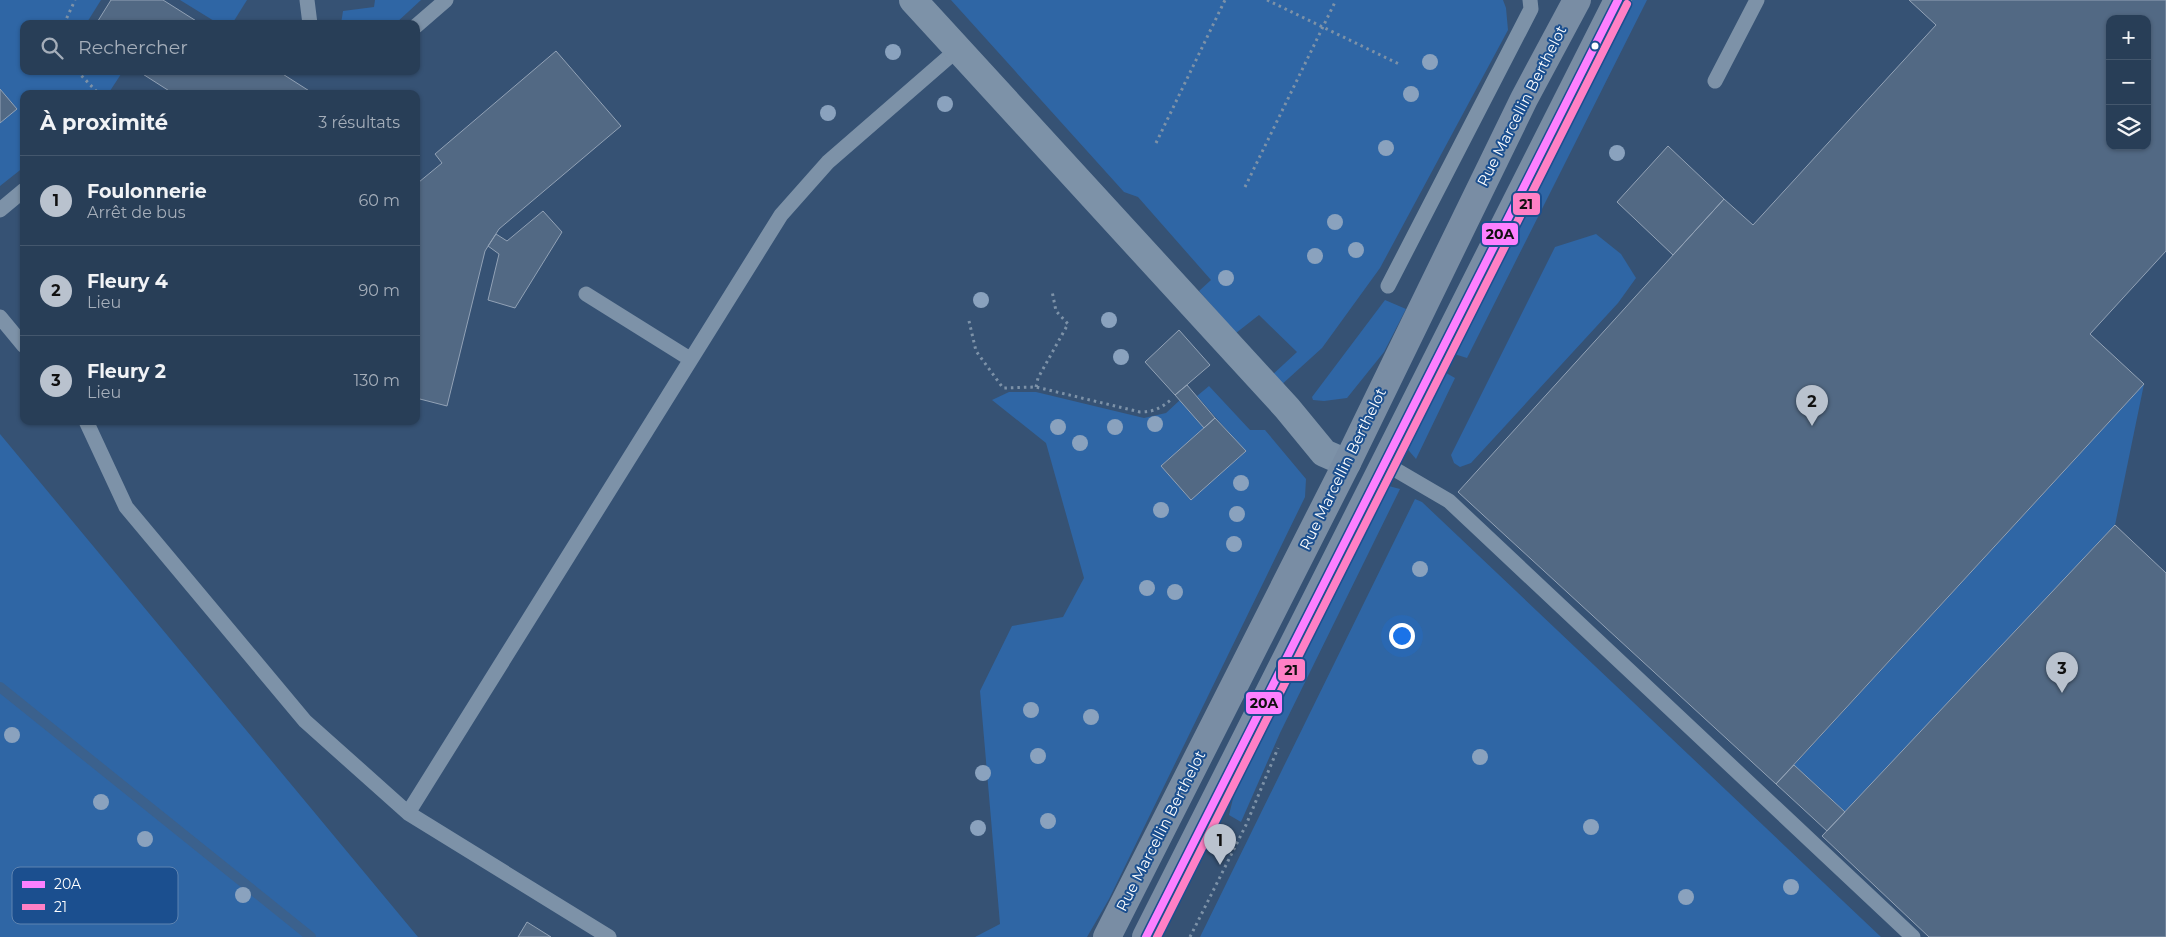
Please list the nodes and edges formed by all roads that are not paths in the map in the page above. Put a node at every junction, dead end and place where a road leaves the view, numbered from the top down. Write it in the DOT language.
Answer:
graph roads {
  1 [pos="307,0"];
  2 [pos="446,0"];
  3 [pos="913,0"];
  4 [pos="1530,0"];
  5 [pos="1577,0"];
  6 [pos="1618,0"];
  7 [pos="1757,0"];
  8 [pos="310,20"];
  9 [pos="420,23"];
  10 [pos="958,50"];
  11 [pos="1715,82"];
  12 [pos="20,193"];
  13 [pos="0,210"];
  14 [pos="1388,286"];
  15 [pos="586,294"];
  16 [pos="0,317"];
  17 [pos="20,341"];
  18 [pos="690,359"];
  19 [pos="88,425"];
  20 [pos="1384,462"];
  21 [pos="1347,463"];
  22 [pos="408,813"];
  23 [pos="609,937"];
  24 [pos="1107,937"];
  25 [pos="1146,937"];
  26 [pos="1913,937"];
  1 -- 8 [label="lane"];
  2 -- 9 [label="lane"];
  3 -- 10 [label="street"];
  4 -- 14 [label="lane"];
  5 -- 21 [label="main road, Rue Marcellin Berthelot"];
  6 -- 20 [label="main road"];
  7 -- 11 [label="lane"];
  10 -- 18 [label="lane"];
  10 -- 21 [label="street"];
  12 -- 13 [label="lane"];
  15 -- 18 [label="lane"];
  16 -- 17 [label="lane"];
  18 -- 22 [label="lane"];
  19 -- 22 [label="lane"];
  20 -- 25 [label="main road"];
  20 -- 26 [label="lane"];
  21 -- 24 [label="main road, Rue Marcellin Berthelot"];
  22 -- 23 [label="lane"];
}
